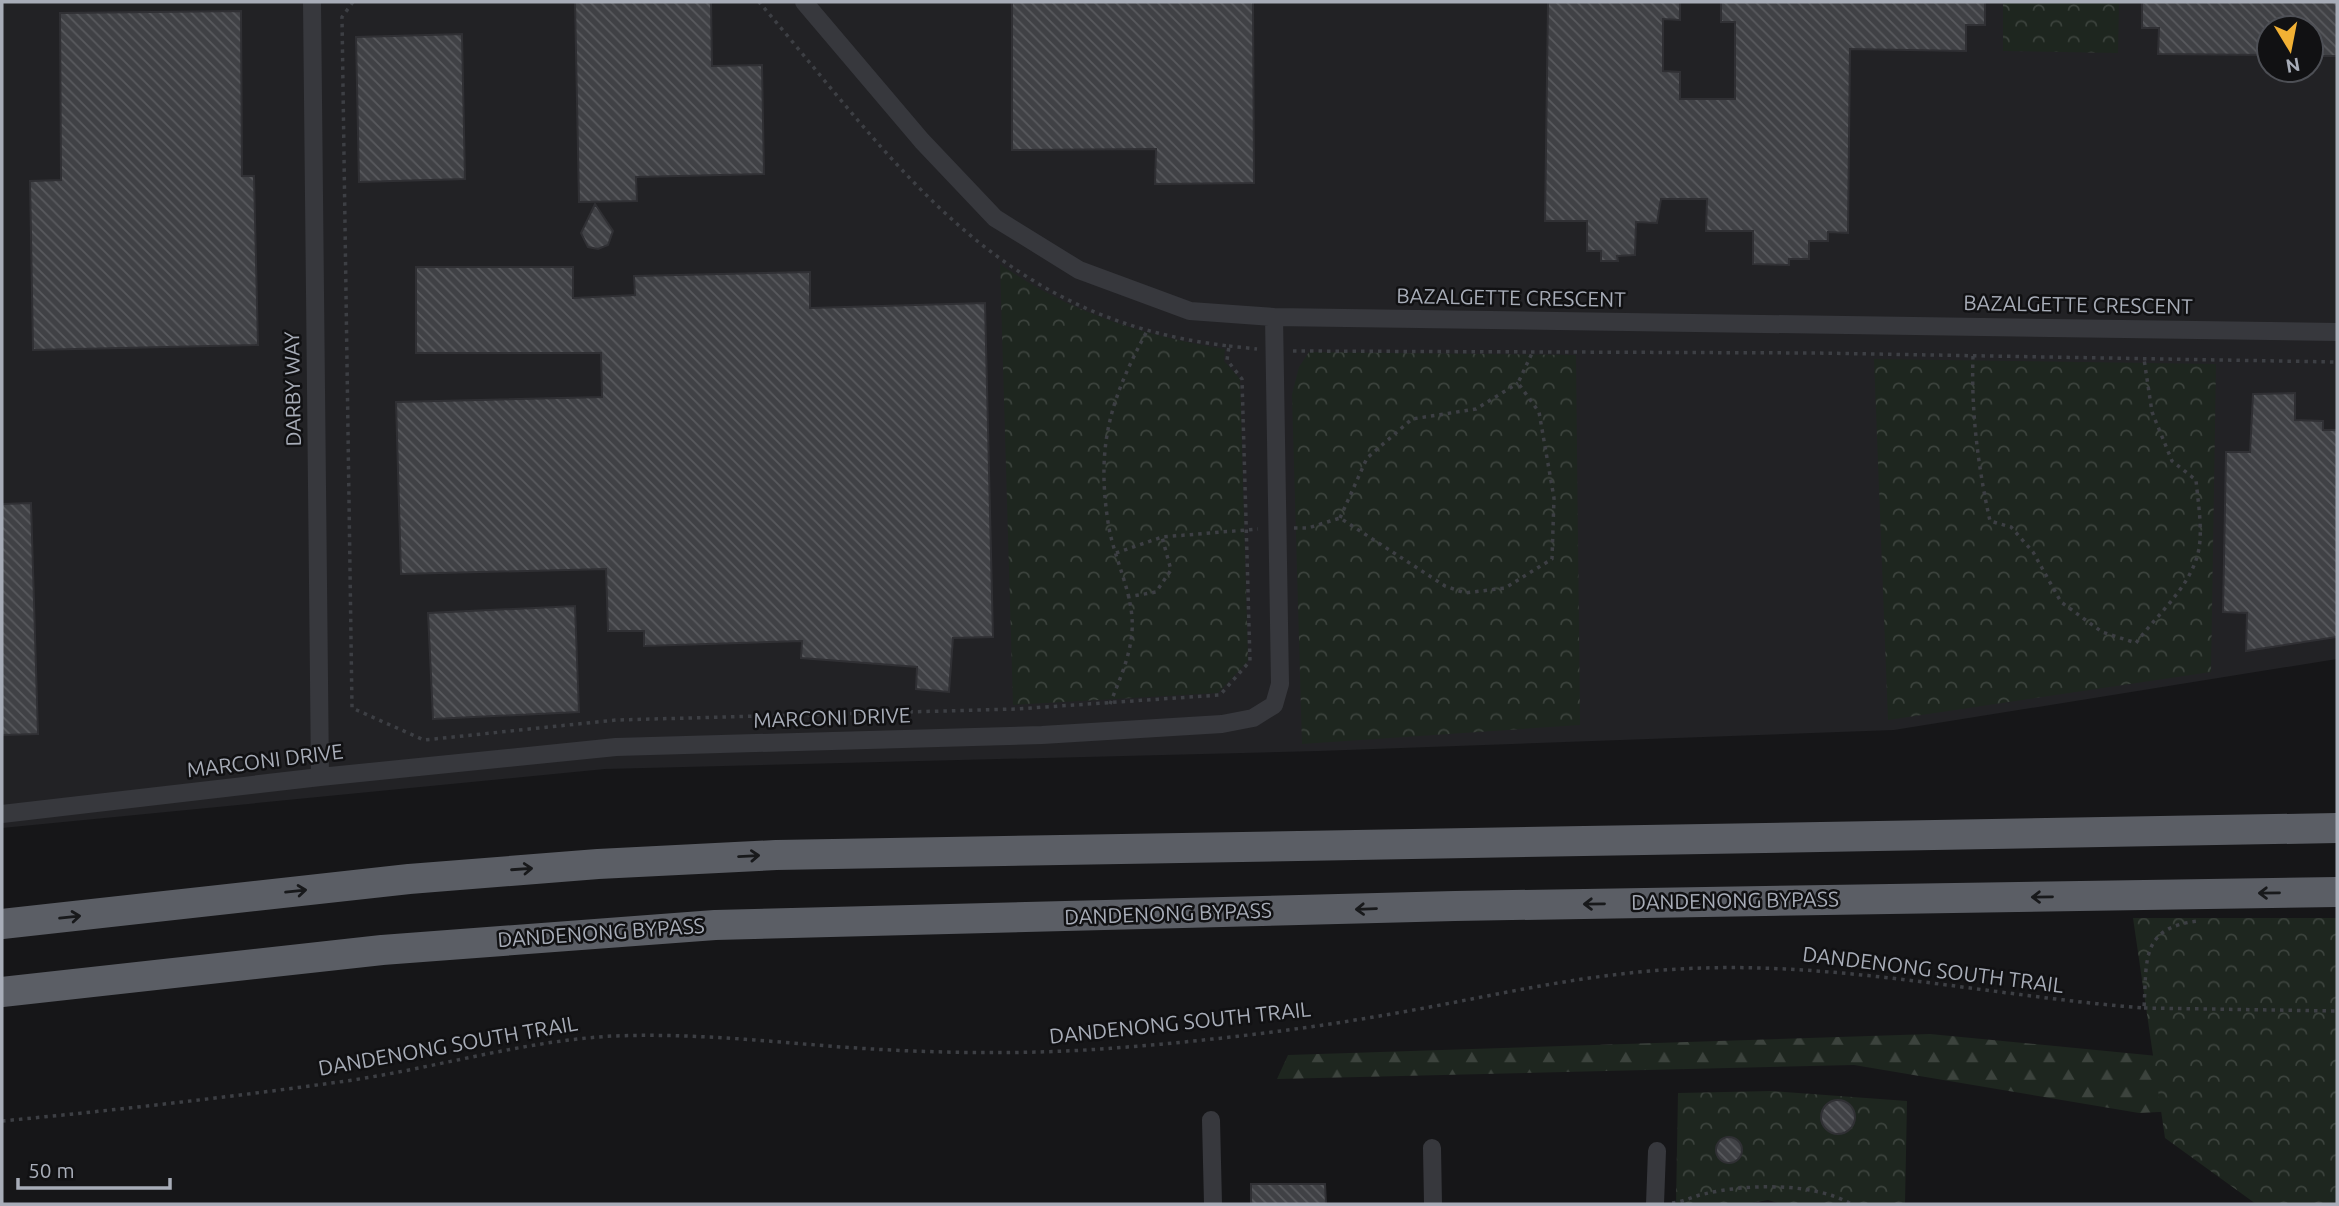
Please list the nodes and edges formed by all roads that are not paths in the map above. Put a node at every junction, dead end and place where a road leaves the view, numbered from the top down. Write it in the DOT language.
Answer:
graph roads {
  1 [pos="312,2"];
  2 [pos="804,2"];
  3 [pos="1273,317"];
  4 [pos="2337,332"];
  5 [pos="320,776"];
  6 [pos="2,814"];
  7 [pos="2337,828"];
  8 [pos="2337,892"];
  9 [pos="2,924"];
  10 [pos="2,992"];
  11 [pos="1211,1120"];
  12 [pos="1432,1148"];
  13 [pos="1657,1151"];
  14 [pos="1213,1204"];
  15 [pos="1433,1204"];
  16 [pos="1655,1204"];
  1 -- 5 [label="street, DARBY WAY"];
  2 -- 3 [label="street, BAZALGETTE CRESCENT"];
  3 -- 4 [label="street, BAZALGETTE CRESCENT"];
  3 -- 5 [label="street, MARCONI DRIVE"];
  5 -- 6 [label="street, MARCONI DRIVE"];
  9 -- 7 [label="highway, one-way"];
  8 -- 10 [label="highway, DANDENONG BYPASS, one-way"];
  11 -- 14 [label="street"];
  12 -- 15 [label="street"];
  13 -- 16 [label="street"];
}
